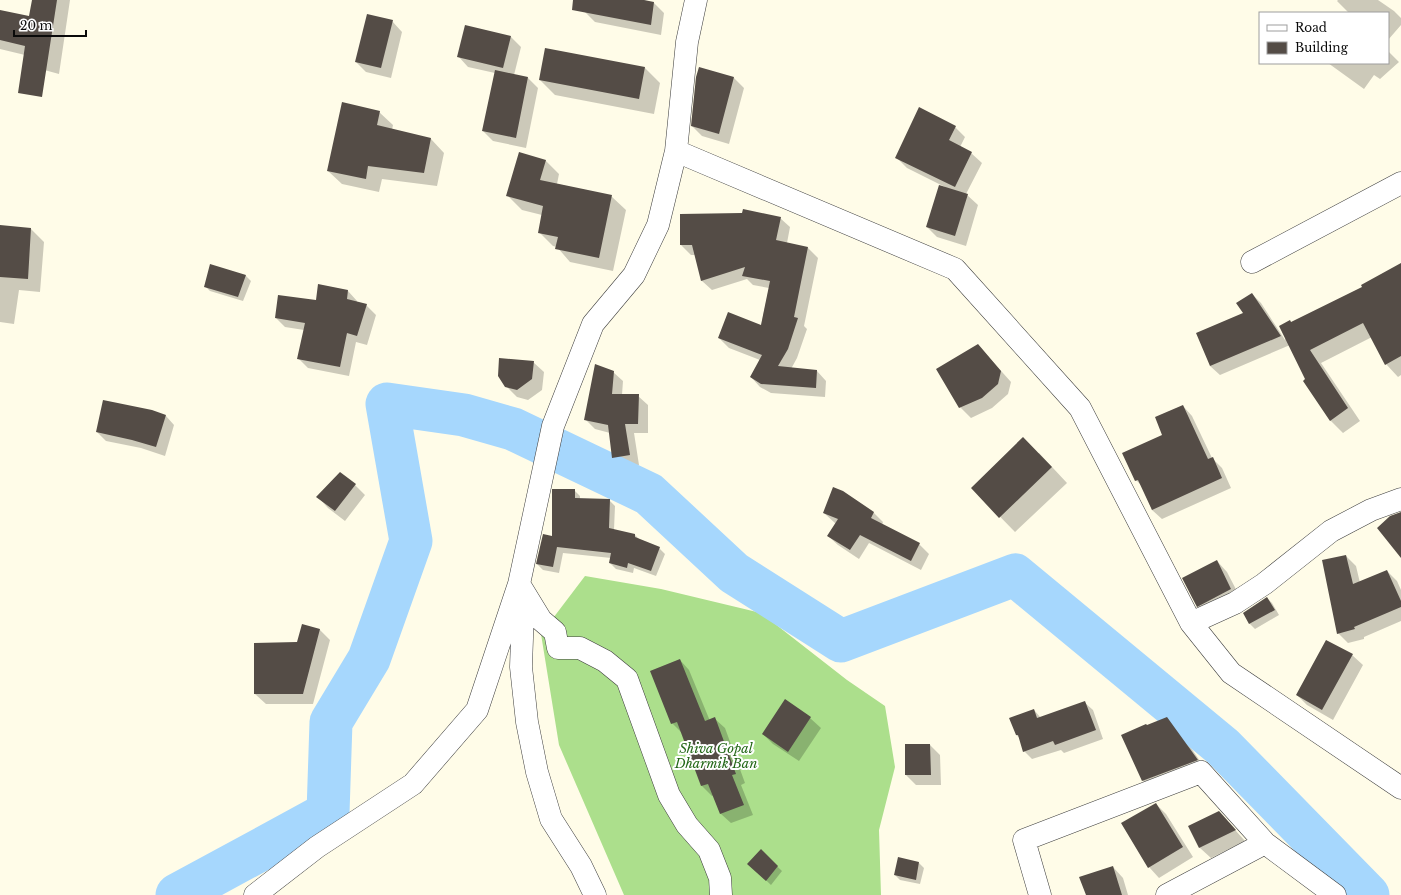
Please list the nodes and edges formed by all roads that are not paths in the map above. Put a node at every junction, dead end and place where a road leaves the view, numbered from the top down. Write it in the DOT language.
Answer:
graph roads {
  1 [pos="696,0"];
  2 [pos="676,151"];
  3 [pos="1401,183"];
  4 [pos="1252,262"];
  5 [pos="1401,498"];
  6 [pos="519,584"];
  7 [pos="1191,623"];
  8 [pos="1401,788"];
  9 [pos="1265,843"];
  10 [pos="255,895"];
  11 [pos="595,895"];
  12 [pos="721,895"];
  13 [pos="1040,895"];
  14 [pos="1167,895"];
  15 [pos="1335,895"];
  1 -- 2 [label="street"];
  2 -- 6 [label="street"];
  2 -- 7 [label="street"];
  3 -- 4 [label="street"];
  5 -- 7 [label="street"];
  6 -- 10 [label="street"];
  6 -- 11 [label="street"];
  6 -- 12 [label="street"];
  7 -- 8 [label="street"];
  9 -- 13 [label="street"];
  9 -- 14 [label="street"];
  9 -- 15 [label="street"];
}
